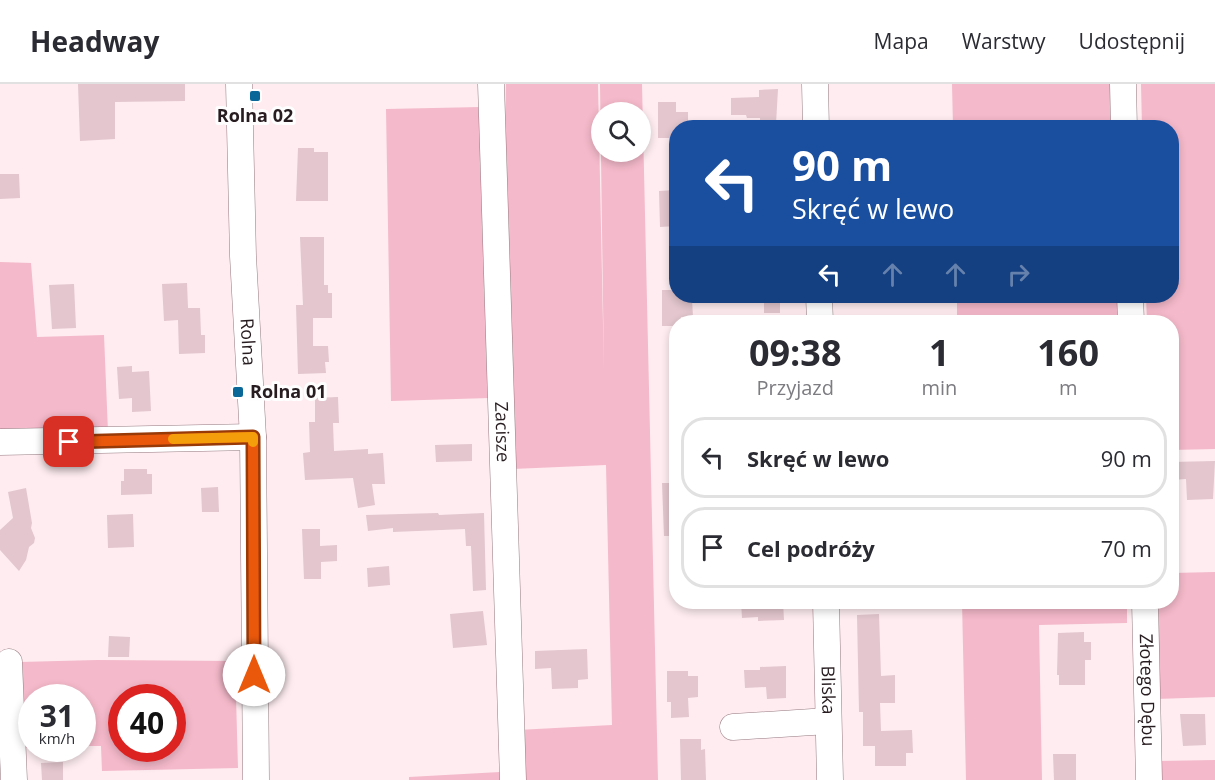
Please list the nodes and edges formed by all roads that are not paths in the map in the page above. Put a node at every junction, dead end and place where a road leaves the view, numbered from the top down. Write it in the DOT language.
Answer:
graph roads {
  1 [pos="239,84"];
  2 [pos="491,84"];
  3 [pos="815,84"];
  4 [pos="1123,84"];
  5 [pos="816,120"];
  6 [pos="1124,120"];
  7 [pos="253,437"];
  8 [pos="0,442"];
  9 [pos="826,609"];
  10 [pos="1145,609"];
  11 [pos="9,662"];
  12 [pos="828,721"];
  13 [pos="733,727"];
  14 [pos="14,780"];
  15 [pos="256,780"];
  16 [pos="513,780"];
  17 [pos="830,780"];
  18 [pos="1149,780"];
  1 -- 7 [label="street, Rolna"];
  2 -- 16 [label="street, Zacisze"];
  3 -- 5 [label="street"];
  4 -- 6 [label="street"];
  7 -- 8 [label="street"];
  7 -- 15 [label="street, Rolna"];
  9 -- 12 [label="street, Bliska"];
  10 -- 18 [label="street, Złotego Dębu"];
  11 -- 14 [label="street"];
  12 -- 13 [label="street"];
  12 -- 17 [label="street, Bliska"];
}
